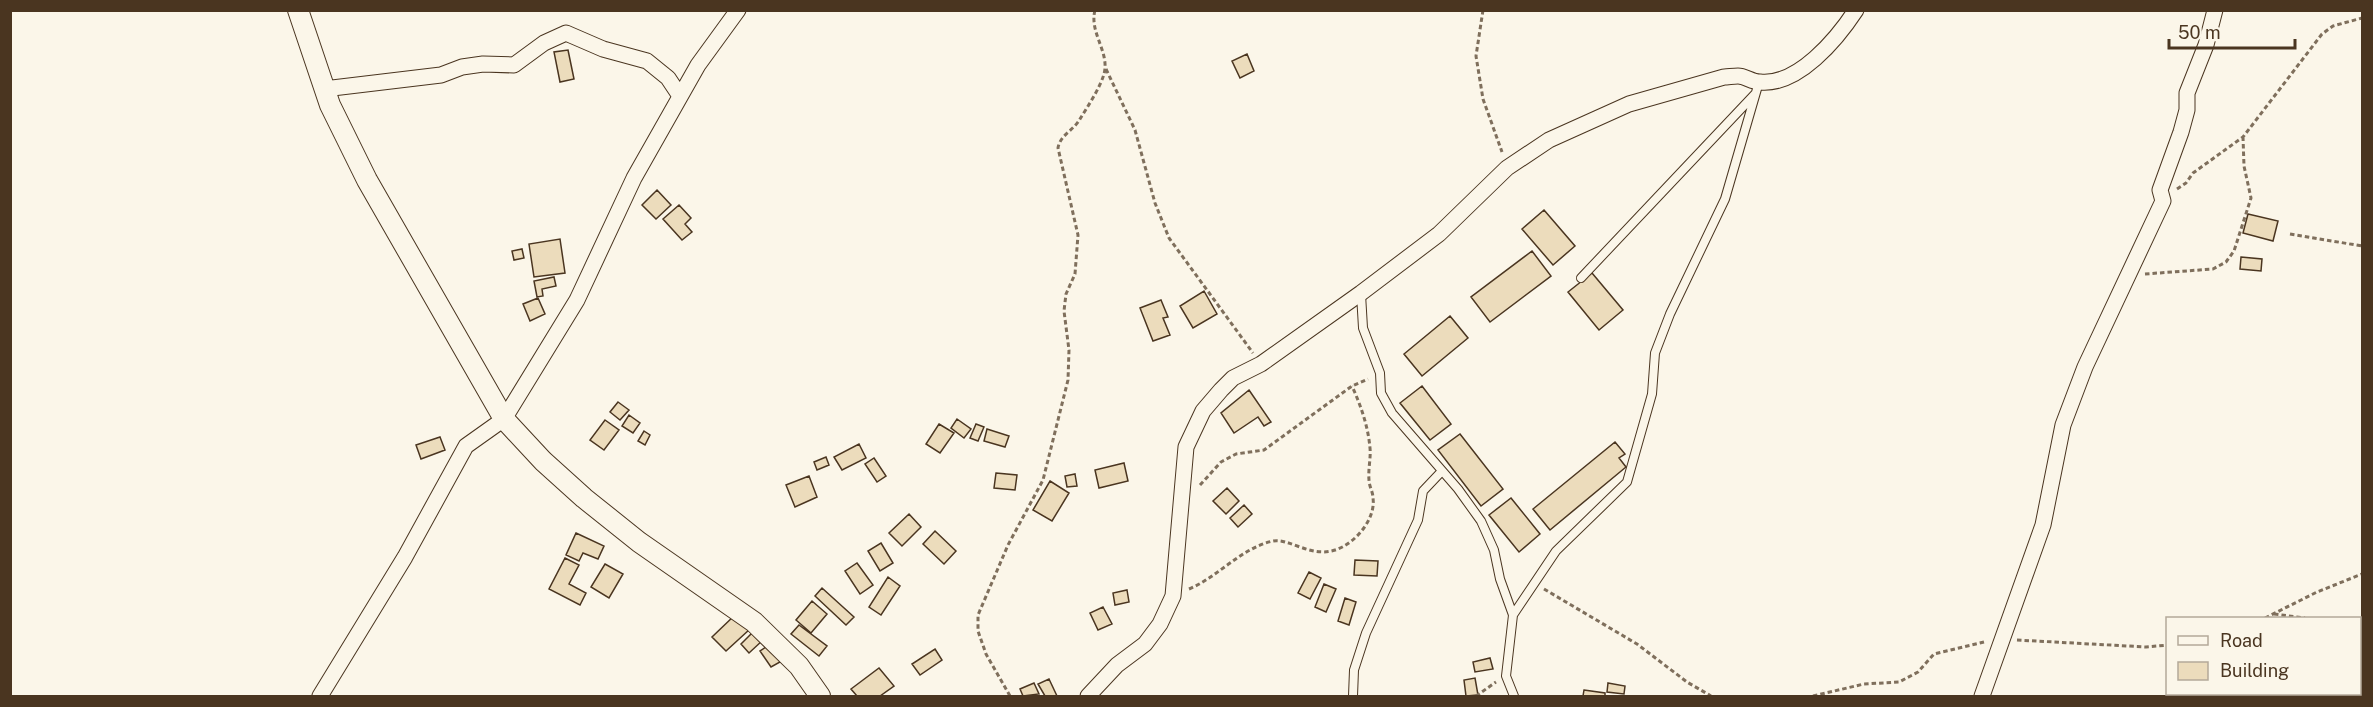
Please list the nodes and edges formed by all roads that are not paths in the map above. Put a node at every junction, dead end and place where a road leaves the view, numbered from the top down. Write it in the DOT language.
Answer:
graph roads {
  1 [pos="298,10"];
  2 [pos="738,10"];
  3 [pos="1856,10"];
  4 [pos="2215,10"];
  5 [pos="1758,87"];
  6 [pos="324,89"];
  7 [pos="680,96"];
  8 [pos="1581,278"];
  9 [pos="1361,293"];
  10 [pos="504,419"];
  11 [pos="1441,472"];
  12 [pos="1513,615"];
  13 [pos="320,696"];
  14 [pos="820,696"];
  15 [pos="1088,696"];
  16 [pos="1353,696"];
  17 [pos="1514,696"];
  18 [pos="1982,696"];
  1 -- 6 [label="street"];
  2 -- 7 [label="street"];
  3 -- 5 [label="street"];
  4 -- 18 [label="street"];
  5 -- 8 [label="lane"];
  5 -- 9 [label="street"];
  5 -- 12 [label="lane"];
  6 -- 7 [label="street"];
  6 -- 10 [label="street"];
  7 -- 10 [label="street"];
  9 -- 11 [label="lane"];
  9 -- 15 [label="street"];
  10 -- 13 [label="street"];
  10 -- 14 [label="street"];
  11 -- 12 [label="lane"];
  11 -- 16 [label="lane"];
  12 -- 17 [label="lane"];
}
